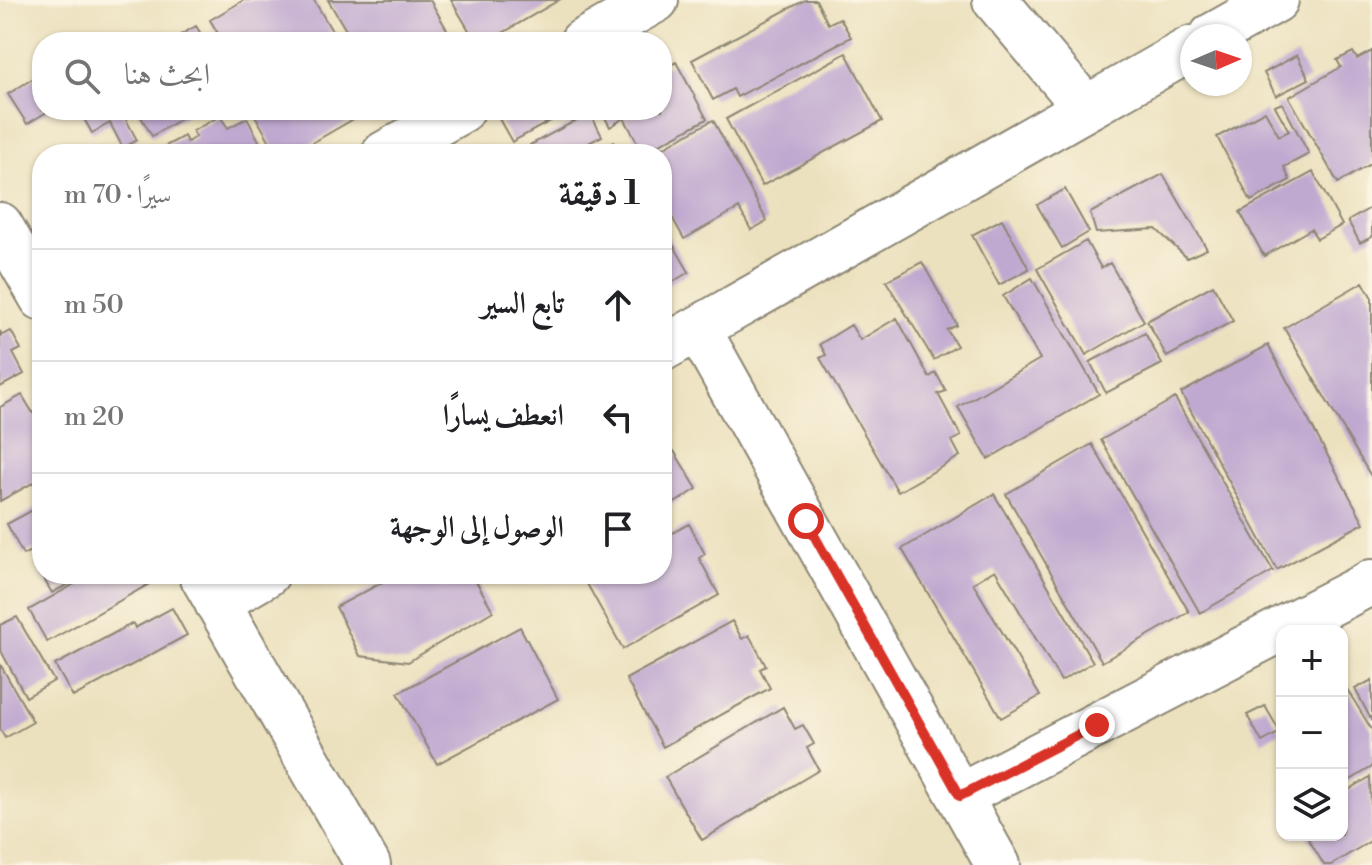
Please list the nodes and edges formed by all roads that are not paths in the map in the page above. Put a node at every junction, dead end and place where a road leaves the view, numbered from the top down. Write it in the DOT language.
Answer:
graph roads {
  1 [pos="656,0"];
  2 [pos="995,0"];
  3 [pos="1276,0"];
  4 [pos="1233,24"];
  5 [pos="600,32"];
  6 [pos="1180,55"];
  7 [pos="1086,108"];
  8 [pos="444,120"];
  9 [pos="402,144"];
  10 [pos="0,225"];
  11 [pos="32,281"];
  12 [pos="680,339"];
  13 [pos="1372,582"];
  14 [pos="209,588"];
  15 [pos="960,796"];
  16 [pos="368,865"];
  17 [pos="998,865"];
  1 -- 5 [label="street"];
  2 -- 7 [label="street"];
  3 -- 4 [label="street"];
  6 -- 7 [label="street"];
  7 -- 12 [label="street"];
  8 -- 9 [label="street"];
  10 -- 11 [label="street"];
  12 -- 15 [label="street"];
  13 -- 15 [label="street"];
  14 -- 16 [label="street"];
  15 -- 17 [label="street"];
}
